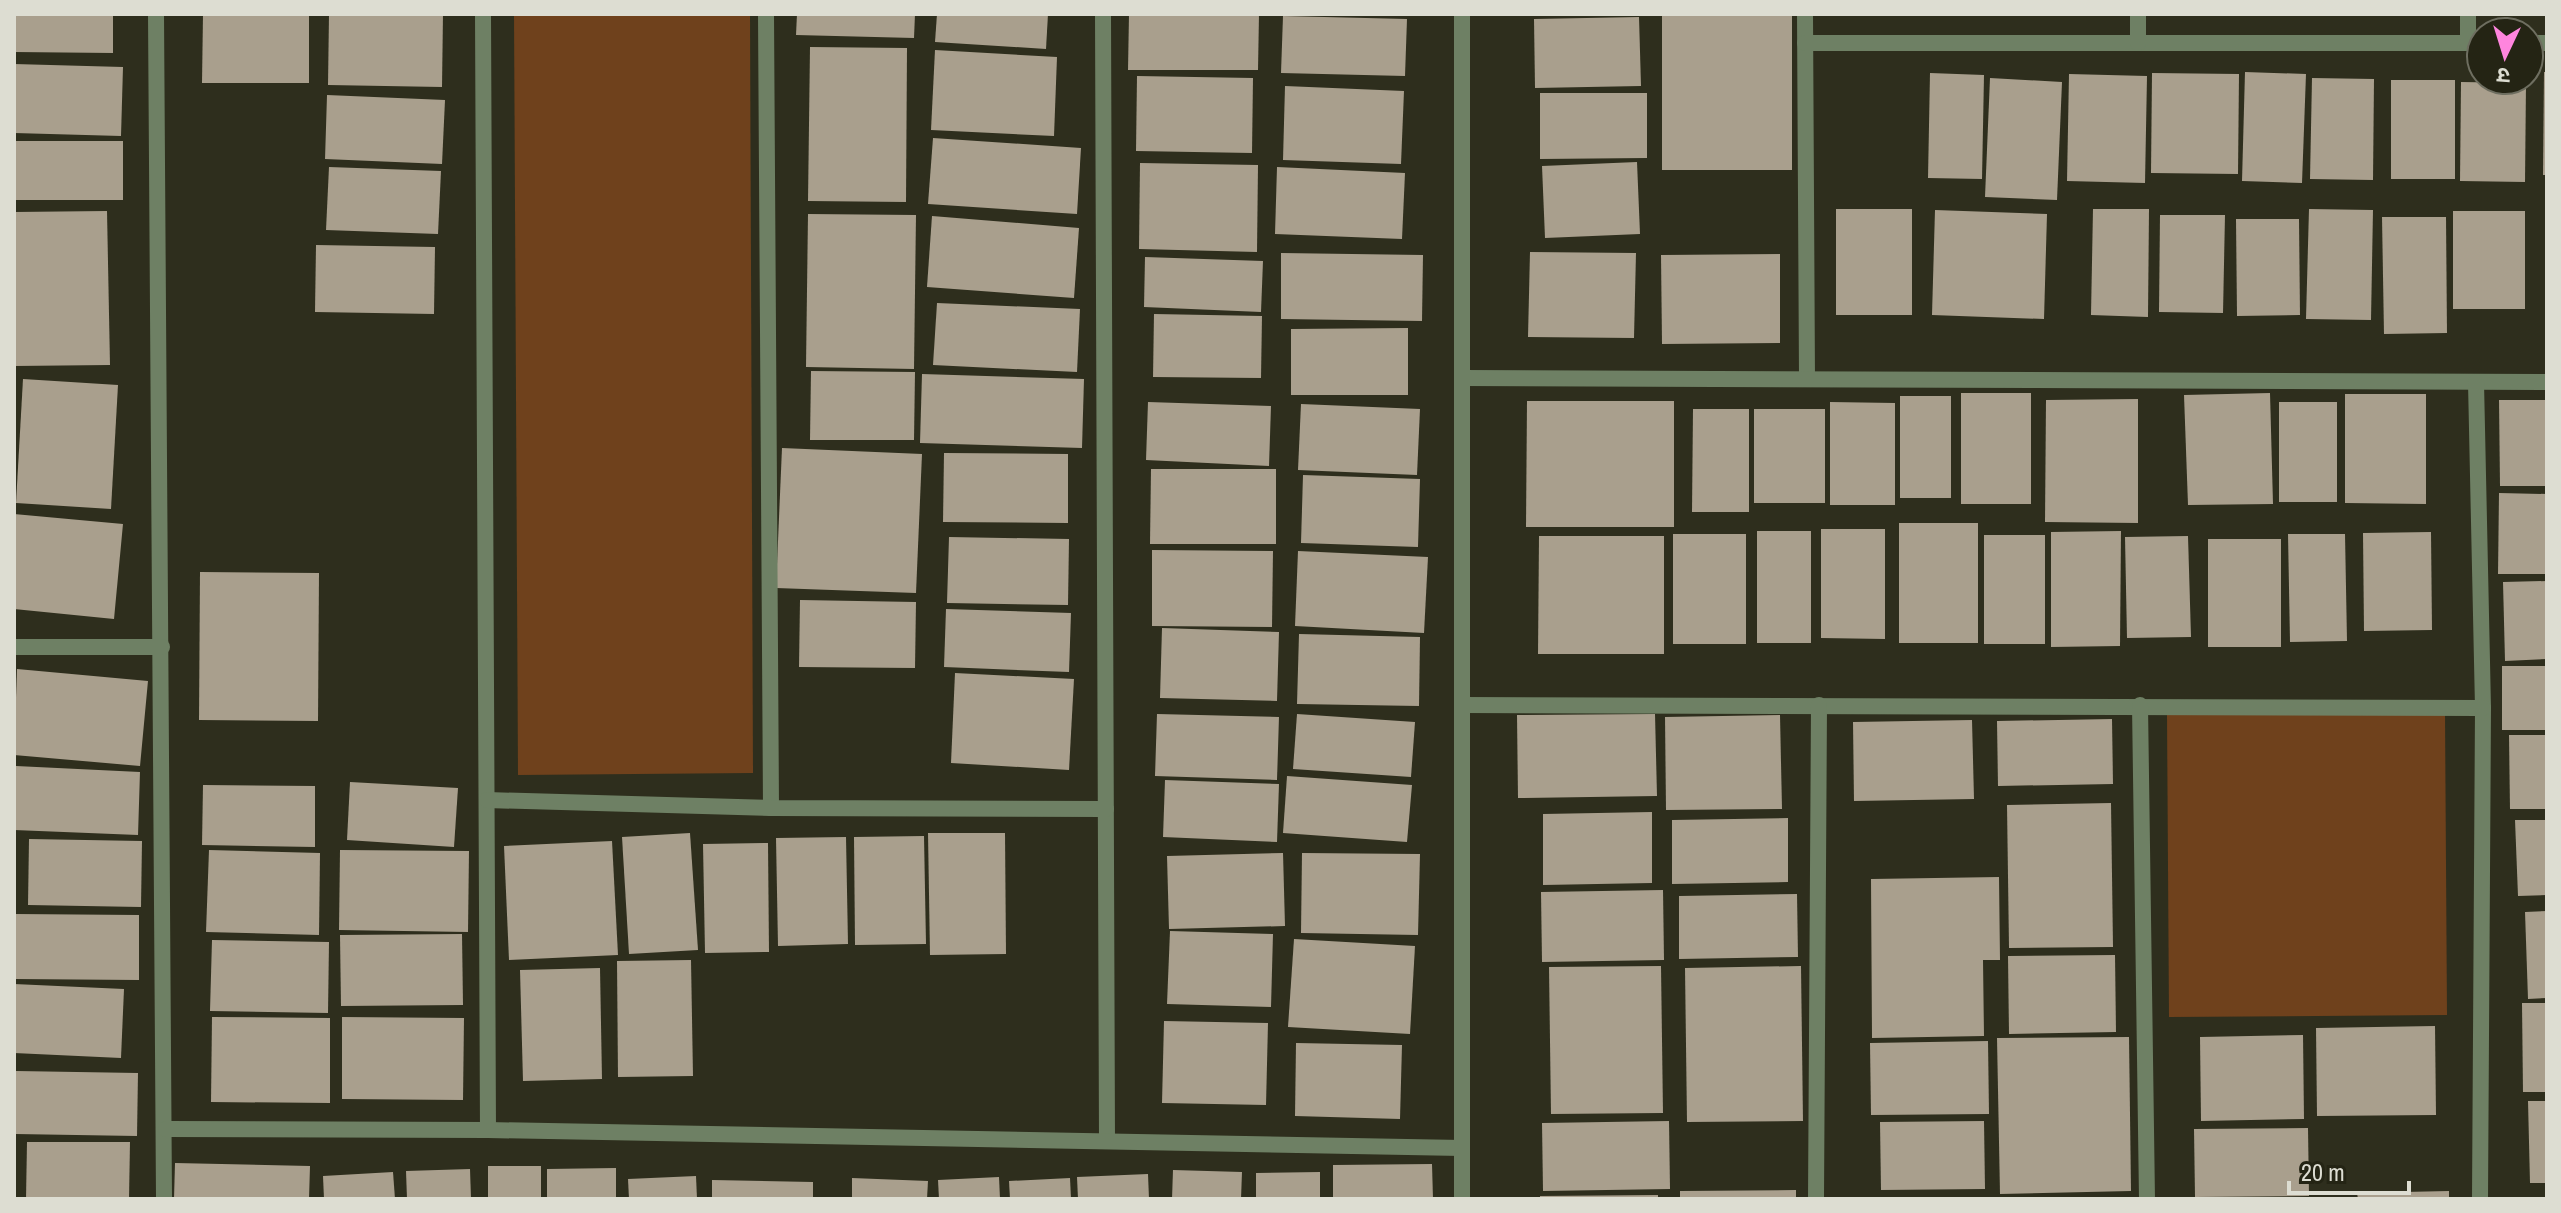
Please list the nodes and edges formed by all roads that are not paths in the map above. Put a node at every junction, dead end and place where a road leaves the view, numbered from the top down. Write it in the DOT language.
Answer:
graph roads {
  1 [pos="156,14"];
  2 [pos="483,14"];
  3 [pos="766,14"];
  4 [pos="1103,14"];
  5 [pos="1462,14"];
  6 [pos="1805,14"];
  7 [pos="2138,14"];
  8 [pos="1805,43"];
  9 [pos="2138,43"];
  10 [pos="2465,43"];
  11 [pos="1462,378"];
  12 [pos="1807,379"];
  13 [pos="2476,382"];
  14 [pos="2547,382"];
  15 [pos="14,647"];
  16 [pos="162,647"];
  17 [pos="1462,705"];
  18 [pos="1819,705"];
  19 [pos="2140,705"];
  20 [pos="2483,708"];
  21 [pos="487,800"];
  22 [pos="771,808"];
  23 [pos="1106,809"];
  24 [pos="166,1129"];
  25 [pos="488,1130"];
  26 [pos="1107,1141"];
  27 [pos="1462,1148"];
  28 [pos="164,1199"];
  29 [pos="1462,1199"];
  30 [pos="1816,1199"];
  31 [pos="2147,1199"];
  32 [pos="2480,1199"];
  1 -- 16 [label="street"];
  2 -- 21 [label="street"];
  3 -- 22 [label="street"];
  4 -- 23 [label="street"];
  5 -- 11 [label="street"];
  6 -- 8 [label="street"];
  7 -- 9 [label="street"];
  8 -- 9 [label="street"];
  8 -- 12 [label="street"];
  9 -- 10 [label="street"];
  11 -- 12 [label="street"];
  11 -- 17 [label="street"];
  12 -- 13 [label="street"];
  13 -- 14 [label="street"];
  13 -- 20 [label="street"];
  15 -- 16 [label="street"];
  16 -- 24 [label="street"];
  17 -- 18 [label="street"];
  17 -- 27 [label="street"];
  18 -- 19 [label="street"];
  18 -- 30 [label="street"];
  19 -- 20 [label="street"];
  19 -- 31 [label="street"];
  20 -- 32 [label="street"];
  21 -- 22 [label="street"];
  21 -- 25 [label="street"];
  22 -- 23 [label="street"];
  23 -- 26 [label="street"];
  24 -- 25 [label="street"];
  24 -- 28 [label="street"];
  25 -- 26 [label="street"];
  26 -- 27 [label="street"];
  27 -- 29 [label="street"];
}
